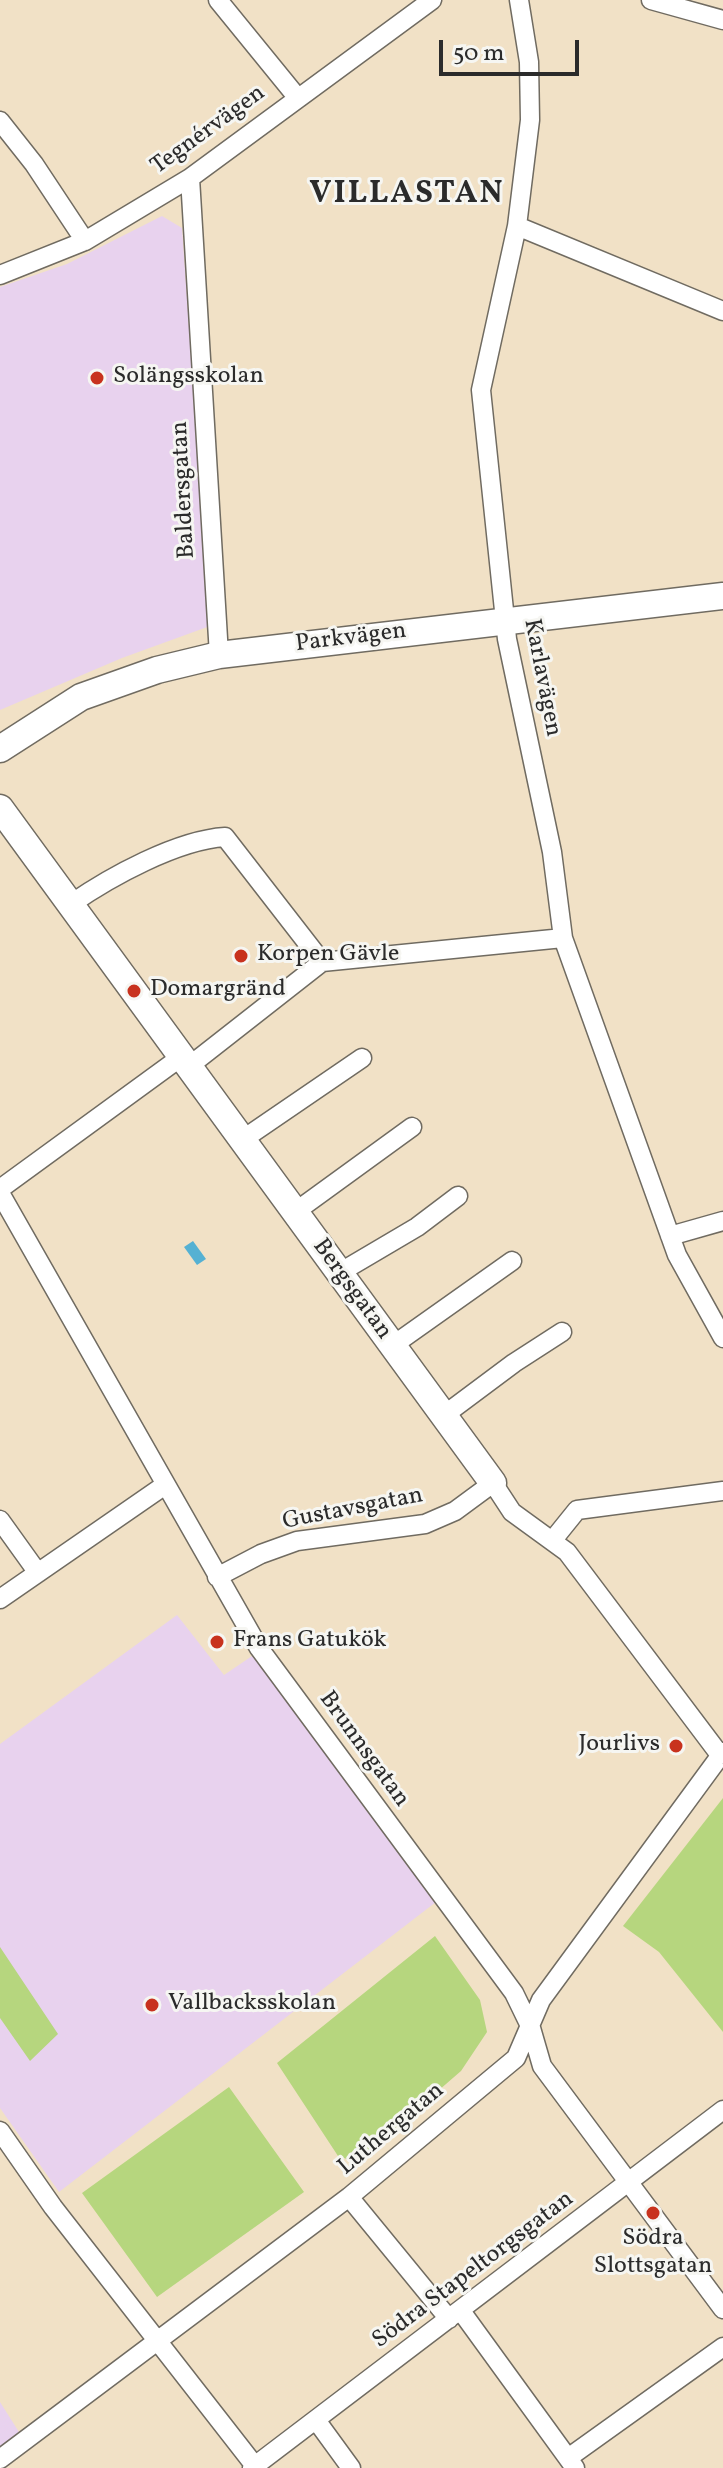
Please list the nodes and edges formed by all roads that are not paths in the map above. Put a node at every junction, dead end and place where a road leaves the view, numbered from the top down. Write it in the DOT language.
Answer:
graph roads {
  1 [pos="218,0"];
  2 [pos="432,0"];
  3 [pos="519,0"];
  4 [pos="651,0"];
  5 [pos="723,20"];
  6 [pos="297,97"];
  7 [pos="0,121"];
  8 [pos="190,178"];
  9 [pos="517,226"];
  10 [pos="85,241"];
  11 [pos="0,275"];
  12 [pos="723,311"];
  13 [pos="723,596"];
  14 [pos="504,620"];
  15 [pos="219,655"];
  16 [pos="0,749"];
  17 [pos="0,808"];
  18 [pos="71,904"];
  19 [pos="563,938"];
  20 [pos="322,962"];
  21 [pos="362,1058"];
  22 [pos="184,1062"];
  23 [pos="412,1127"];
  24 [pos="242,1140"];
  25 [pos="0,1191"];
  26 [pos="458,1196"];
  27 [pos="295,1212"];
  28 [pos="723,1221"];
  29 [pos="670,1236"];
  30 [pos="512,1261"];
  31 [pos="339,1273"];
  32 [pos="562,1332"];
  33 [pos="723,1338"];
  34 [pos="392,1346"];
  35 [pos="443,1416"];
  36 [pos="493,1483"];
  37 [pos="165,1485"];
  38 [pos="723,1491"];
  39 [pos="0,1520"];
  40 [pos="552,1541"];
  41 [pos="38,1573"];
  42 [pos="217,1577"];
  43 [pos="0,1599"];
  44 [pos="721,1754"];
  45 [pos="531,2028"];
  46 [pos="723,2110"];
  47 [pos="0,2131"];
  48 [pos="630,2183"];
  49 [pos="349,2197"];
  50 [pos="723,2309"];
  51 [pos="455,2315"];
  52 [pos="156,2341"];
  53 [pos="723,2347"];
  54 [pos="316,2420"];
  55 [pos="0,2459"];
  56 [pos="572,2463"];
  57 [pos="253,2467"];
  58 [pos="351,2468"];
  1 -- 6 [label="street"];
  2 -- 6 [label="street, Tegnérvägen"];
  3 -- 9 [label="street, Karlavägen"];
  4 -- 5 [label="street"];
  6 -- 8 [label="street, Tegnérvägen"];
  7 -- 10 [label="street"];
  8 -- 10 [label="street, Tegnérvägen"];
  8 -- 15 [label="street, Baldersgatan"];
  9 -- 12 [label="street"];
  9 -- 14 [label="street, Karlavägen"];
  10 -- 11 [label="street, Tegnérvägen"];
  13 -- 14 [label="street, Parkvägen"];
  14 -- 15 [label="street, Parkvägen"];
  14 -- 19 [label="street, Karlavägen"];
  15 -- 16 [label="street, Parkvägen"];
  17 -- 18 [label="street, Bergsgatan"];
  18 -- 20 [label="street"];
  18 -- 22 [label="street, Bergsgatan"];
  19 -- 20 [label="street"];
  19 -- 29 [label="street, Karlavägen"];
  20 -- 22 [label="street"];
  21 -- 24 [label="street"];
  22 -- 24 [label="street, Bergsgatan"];
  22 -- 25 [label="street"];
  23 -- 27 [label="street"];
  24 -- 27 [label="street, Bergsgatan"];
  25 -- 37 [label="street, Brunnsgatan"];
  26 -- 31 [label="street"];
  27 -- 31 [label="street, Bergsgatan"];
  28 -- 29 [label="street"];
  29 -- 33 [label="street, Karlavägen"];
  30 -- 34 [label="street"];
  31 -- 34 [label="street, Bergsgatan"];
  32 -- 35 [label="street"];
  34 -- 35 [label="street, Bergsgatan"];
  35 -- 36 [label="street, Bergsgatan"];
  36 -- 40 [label="street, Bergsgatan"];
  36 -- 42 [label="street, Gustavsgatan"];
  37 -- 41 [label="street"];
  37 -- 42 [label="street, Brunnsgatan"];
  38 -- 40 [label="street"];
  39 -- 41 [label="street"];
  40 -- 44 [label="street, Bergsgatan"];
  41 -- 43 [label="street"];
  42 -- 45 [label="street, Brunnsgatan"];
  44 -- 45 [label="street, Luthergatan"];
  45 -- 48 [label="street, Brunnsgatan"];
  45 -- 49 [label="street, Luthergatan"];
  46 -- 48 [label="street, Södra Stapeltorgsgatan"];
  47 -- 52 [label="street"];
  48 -- 50 [label="street, Brunnsgatan"];
  48 -- 51 [label="street, Södra Stapeltorgsgatan"];
  49 -- 51 [label="street"];
  49 -- 52 [label="street, Luthergatan"];
  51 -- 54 [label="street, Södra Stapeltorgsgatan"];
  51 -- 56 [label="street"];
  52 -- 55 [label="street, Luthergatan"];
  52 -- 57 [label="street"];
  53 -- 56 [label="street"];
  54 -- 57 [label="street, Södra Stapeltorgsgatan"];
  54 -- 58 [label="street"];
}
